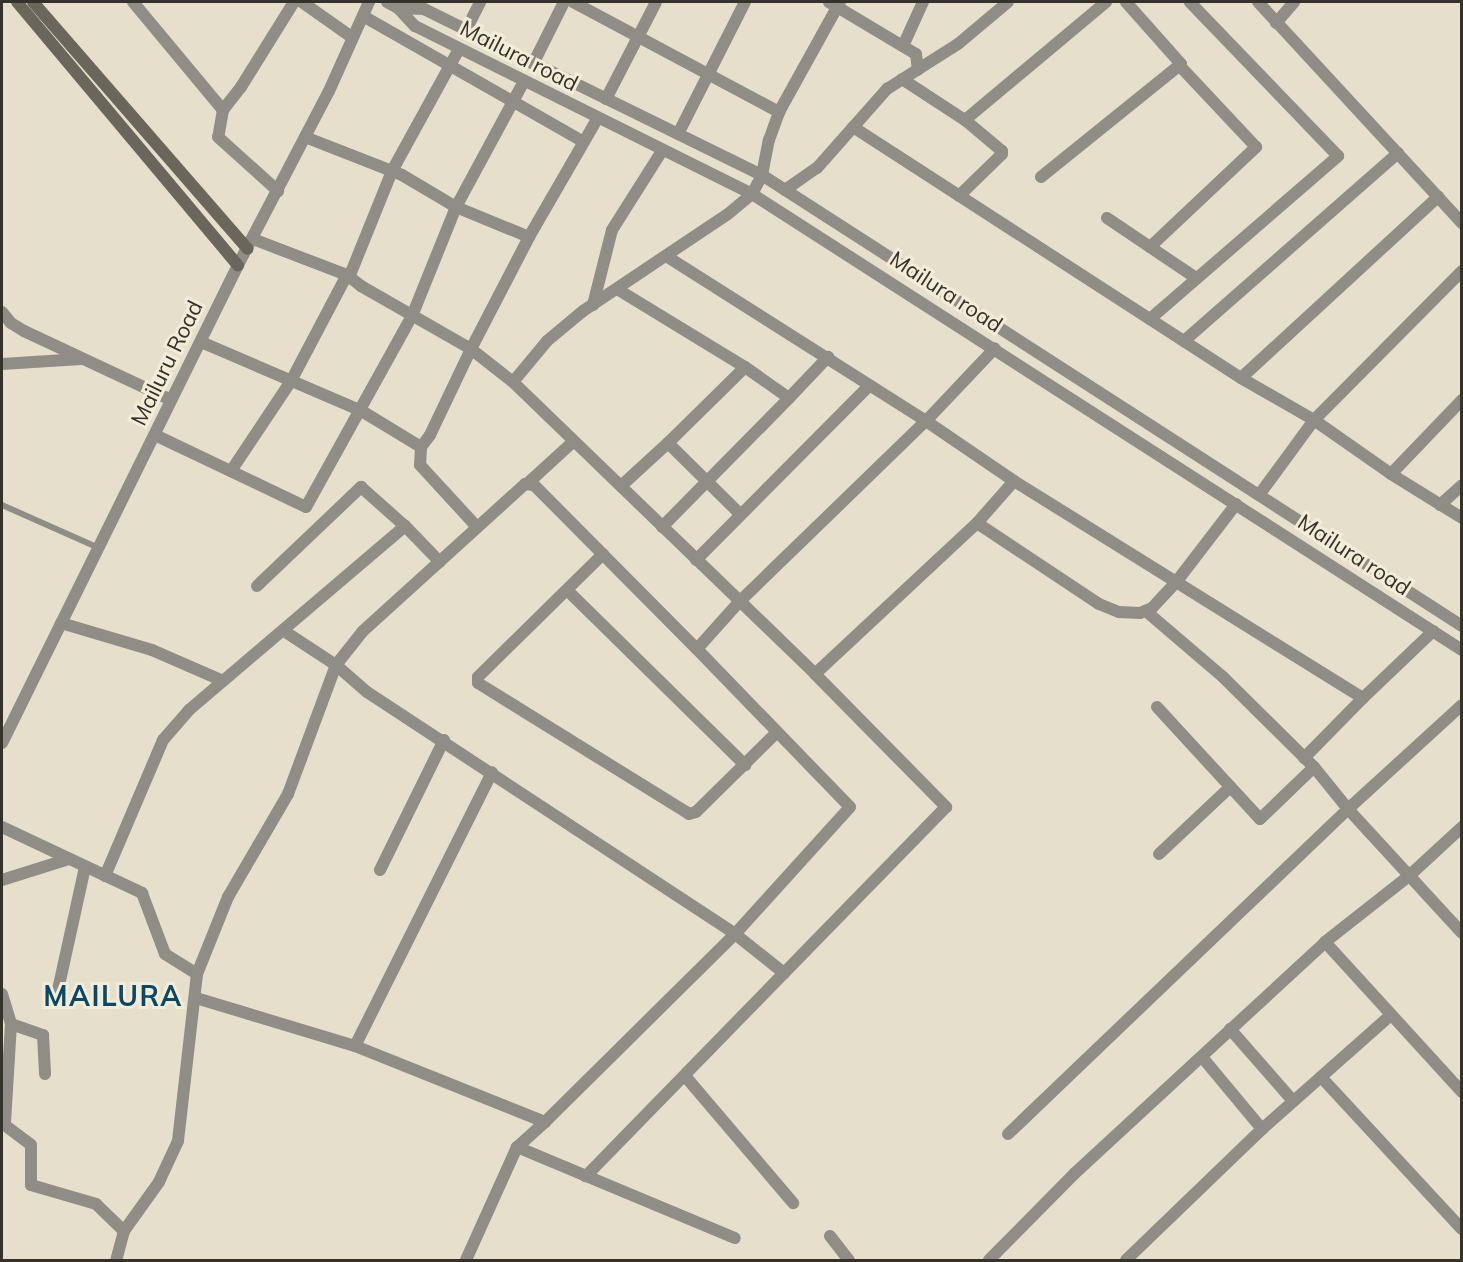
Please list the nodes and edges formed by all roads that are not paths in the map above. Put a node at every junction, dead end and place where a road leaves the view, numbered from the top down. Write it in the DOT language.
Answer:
graph roads {
  1 [pos="17,2"];
  2 [pos="33,2"];
  3 [pos="133,2"];
  4 [pos="294,2"];
  5 [pos="302,2"];
  6 [pos="369,2"];
  7 [pos="480,2"];
  8 [pos="564,2"];
  9 [pos="573,2"];
  10 [pos="656,2"];
  11 [pos="745,2"];
  12 [pos="923,2"];
  13 [pos="1008,2"];
  14 [pos="1106,2"];
  15 [pos="1126,2"];
  16 [pos="1190,2"];
  17 [pos="1258,2"];
  18 [pos="1294,2"];
  19 [pos="836,3"];
  20 [pos="393,5"];
  21 [pos="363,16"];
  22 [pos="1276,23"];
  23 [pos="466,30"];
  24 [pos="638,36"];
  25 [pos="353,38"];
  26 [pos="903,46"];
  27 [pos="459,49"];
  28 [pos="533,64"];
  29 [pos="451,66"];
  30 [pos="1180,66"];
  31 [pos="918,70"];
  32 [pos="708,73"];
  33 [pos="902,79"];
  34 [pos="524,81"];
  35 [pos="606,99"];
  36 [pos="514,102"];
  37 [pos="223,110"];
  38 [pos="779,112"];
  39 [pos="597,118"];
  40 [pos="965,120"];
  41 [pos="853,127"];
  42 [pos="678,134"];
  43 [pos="305,137"];
  44 [pos="584,142"];
  45 [pos="662,151"];
  46 [pos="1398,153"];
  47 [pos="392,171"];
  48 [pos="762,175"];
  49 [pos="1041,177"];
  50 [pos="785,190"];
  51 [pos="278,191"];
  52 [pos="752,194"];
  53 [pos="959,196"];
  54 [pos="1438,197"];
  55 [pos="456,207"];
  56 [pos="1107,218"];
  57 [pos="1461,223"];
  58 [pos="529,237"];
  59 [pos="250,244"];
  60 [pos="1150,247"];
  61 [pos="666,256"];
  62 [pos="238,265"];
  63 [pos="1461,271"];
  64 [pos="347,275"];
  65 [pos="1196,278"];
  66 [pos="616,289"];
  67 [pos="593,304"];
  68 [pos="2,312"];
  69 [pos="412,316"];
  70 [pos="1150,320"];
  71 [pos="201,342"];
  72 [pos="1184,342"];
  73 [pos="994,348"];
  74 [pos="471,349"];
  75 [pos="828,357"];
  76 [pos="84,359"];
  77 [pos="2,364"];
  78 [pos="745,367"];
  79 [pos="1241,378"];
  80 [pos="291,381"];
  81 [pos="513,382"];
  82 [pos="869,386"];
  83 [pos="789,398"];
  84 [pos="171,400"];
  85 [pos="1461,400"];
  86 [pos="360,410"];
  87 [pos="1314,420"];
  88 [pos="926,421"];
  89 [pos="155,435"];
  90 [pos="574,441"];
  91 [pos="668,443"];
  92 [pos="421,447"];
  93 [pos="231,471"];
  94 [pos="1391,474"];
  95 [pos="1014,481"];
  96 [pos="706,482"];
  97 [pos="528,483"];
  98 [pos="1461,485"];
  99 [pos="621,486"];
  100 [pos="1259,495"];
  101 [pos="1236,504"];
  102 [pos="2,505"];
  103 [pos="1440,505"];
  104 [pos="740,514"];
  105 [pos="1461,518"];
  106 [pos="977,523"];
  107 [pos="405,526"];
  108 [pos="477,527"];
  109 [pos="662,527"];
  110 [pos="99,548"];
  111 [pos="603,554"];
  112 [pos="696,560"];
  113 [pos="440,562"];
  114 [pos="1177,581"];
  115 [pos="257,586"];
  116 [pos="567,590"];
  117 [pos="739,602"];
  118 [pos="1147,612"];
  119 [pos="61,623"];
  120 [pos="1461,626"];
  121 [pos="284,631"];
  122 [pos="1433,631"];
  123 [pos="697,649"];
  124 [pos="1461,650"];
  125 [pos="336,665"];
  126 [pos="815,674"];
  127 [pos="223,681"];
  128 [pos="1363,698"];
  129 [pos="1461,705"];
  130 [pos="1157,707"];
  131 [pos="777,732"];
  132 [pos="3,735"];
  133 [pos="444,740"];
  134 [pos="1304,758"];
  135 [pos="746,765"];
  136 [pos="1314,767"];
  137 [pos="492,772"];
  138 [pos="1230,787"];
  139 [pos="1348,809"];
  140 [pos="2,827"];
  141 [pos="1461,827"];
  142 [pos="1159,854"];
  143 [pos="69,859"];
  144 [pos="85,867"];
  145 [pos="380,870"];
  146 [pos="1410,875"];
  147 [pos="105,876"];
  148 [pos="2,880"];
  149 [pos="1461,933"];
  150 [pos="735,934"];
  151 [pos="1325,942"];
  152 [pos="784,973"];
  153 [pos="197,974"];
  154 [pos="2,994"];
  155 [pos="196,998"];
  156 [pos="56,999"];
  157 [pos="1391,1015"];
  158 [pos="11,1024"];
  159 [pos="1230,1029"];
  160 [pos="355,1046"];
  161 [pos="1202,1058"];
  162 [pos="45,1074"];
  163 [pos="685,1076"];
  164 [pos="1321,1077"];
  165 [pos="1461,1092"];
  166 [pos="1293,1101"];
  167 [pos="545,1122"];
  168 [pos="3,1123"];
  169 [pos="1262,1129"];
  170 [pos="1008,1134"];
  171 [pos="517,1147"];
  172 [pos="586,1176"];
  173 [pos="793,1203"];
  174 [pos="1461,1229"];
  175 [pos="124,1231"];
  176 [pos="830,1236"];
  177 [pos="735,1238"];
  178 [pos="116,1260"];
  179 [pos="466,1260"];
  180 [pos="849,1260"];
  181 [pos="989,1260"];
  182 [pos="1126,1260"];
  1 -- 62 [label="main road"];
  2 -- 59 [label="main road"];
  3 -- 37 [label="street"];
  4 -- 37 [label="street"];
  5 -- 25 [label="street"];
  6 -- 21 [label="street, Mailuru Road"];
  7 -- 23 [label="street"];
  8 -- 28 [label="street"];
  9 -- 24 [label="street"];
  10 -- 24 [label="street"];
  11 -- 32 [label="street"];
  12 -- 26 [label="street"];
  13 -- 31 [label="street"];
  14 -- 40 [label="street"];
  15 -- 30 [label="street"];
  16 -- 65 [label="street"];
  17 -- 22 [label="street"];
  18 -- 22 [label="street"];
  19 -- 26 [label="street"];
  19 -- 38 [label="street"];
  20 -- 23 [label="street, Mailura road"];
  20 -- 27 [label="street, Mailura road"];
  21 -- 25 [label="street, Mailuru Road"];
  21 -- 29 [label="street"];
  22 -- 46 [label="street"];
  23 -- 28 [label="street, Mailura road"];
  24 -- 32 [label="street"];
  24 -- 35 [label="street"];
  25 -- 43 [label="street, Mailuru Road"];
  26 -- 31 [label="street"];
  27 -- 29 [label="street"];
  27 -- 34 [label="street, Mailura road"];
  28 -- 35 [label="street, Mailura road"];
  29 -- 36 [label="street"];
  29 -- 47 [label="street"];
  30 -- 49 [label="street"];
  30 -- 60 [label="street"];
  31 -- 33 [label="street"];
  32 -- 38 [label="street"];
  32 -- 42 [label="street"];
  33 -- 40 [label="street"];
  33 -- 41 [label="street"];
  34 -- 36 [label="street"];
  34 -- 39 [label="street, Mailura road"];
  35 -- 42 [label="street, Mailura road"];
  36 -- 44 [label="street"];
  36 -- 55 [label="street"];
  37 -- 51 [label="street"];
  38 -- 48 [label="street"];
  39 -- 44 [label="street"];
  39 -- 45 [label="street, Mailura road"];
  40 -- 53 [label="street"];
  41 -- 50 [label="street"];
  41 -- 53 [label="street"];
  42 -- 48 [label="street, Mailura road"];
  43 -- 47 [label="street"];
  43 -- 51 [label="street, Mailuru Road"];
  44 -- 58 [label="street"];
  45 -- 52 [label="street, Mailura road"];
  45 -- 67 [label="street"];
  46 -- 54 [label="street"];
  46 -- 72 [label="street"];
  47 -- 55 [label="street"];
  47 -- 64 [label="street"];
  48 -- 50 [label="street, Mailura road"];
  48 -- 52 [label="street"];
  50 -- 100 [label="street, Mailura road"];
  51 -- 59 [label="street, Mailuru Road"];
  52 -- 61 [label="street"];
  52 -- 73 [label="street, Mailura road"];
  53 -- 70 [label="street"];
  54 -- 57 [label="street"];
  54 -- 79 [label="street"];
  55 -- 58 [label="street"];
  55 -- 69 [label="street"];
  56 -- 60 [label="street"];
  58 -- 74 [label="street"];
  59 -- 62 [label="street, Mailuru Road"];
  59 -- 64 [label="street"];
  60 -- 65 [label="street"];
  61 -- 66 [label="street"];
  61 -- 75 [label="street"];
  62 -- 71 [label="street, Mailuru Road"];
  63 -- 87 [label="street"];
  64 -- 69 [label="street"];
  64 -- 80 [label="street"];
  65 -- 70 [label="street"];
  66 -- 67 [label="street"];
  66 -- 78 [label="street"];
  67 -- 81 [label="street"];
  68 -- 76 [label="street"];
  69 -- 74 [label="street"];
  69 -- 86 [label="street"];
  70 -- 72 [label="street"];
  71 -- 80 [label="street"];
  71 -- 84 [label="street, Mailuru Road"];
  72 -- 79 [label="street"];
  73 -- 88 [label="street"];
  73 -- 101 [label="street, Mailura road"];
  74 -- 81 [label="street"];
  74 -- 92 [label="street"];
  75 -- 82 [label="street"];
  75 -- 83 [label="street"];
  76 -- 77 [label="street"];
  76 -- 84 [label="street"];
  78 -- 83 [label="street"];
  78 -- 91 [label="street"];
  79 -- 87 [label="street"];
  80 -- 86 [label="street"];
  80 -- 93 [label="street"];
  81 -- 90 [label="street"];
  82 -- 88 [label="street"];
  82 -- 104 [label="street"];
  83 -- 96 [label="street"];
  84 -- 89 [label="street, Mailuru Road"];
  85 -- 94 [label="street"];
  86 -- 92 [label="street"];
  86 -- 93 [label="street"];
  87 -- 94 [label="street"];
  87 -- 100 [label="street"];
  88 -- 95 [label="street"];
  88 -- 117 [label="street"];
  89 -- 93 [label="street"];
  89 -- 110 [label="street, Mailuru Road"];
  90 -- 97 [label="street"];
  90 -- 99 [label="street"];
  91 -- 96 [label="street"];
  91 -- 99 [label="street"];
  92 -- 108 [label="street"];
  94 -- 103 [label="street"];
  95 -- 106 [label="street"];
  95 -- 114 [label="street"];
  96 -- 104 [label="street"];
  96 -- 109 [label="street"];
  97 -- 108 [label="street"];
  97 -- 111 [label="street"];
  98 -- 103 [label="street"];
  99 -- 109 [label="street"];
  100 -- 120 [label="street, Mailura road"];
  101 -- 114 [label="street"];
  101 -- 122 [label="street, Mailura road"];
  102 -- 110 [label="lane"];
  103 -- 105 [label="street"];
  104 -- 112 [label="street"];
  106 -- 118 [label="street"];
  106 -- 126 [label="street"];
  107 -- 113 [label="street"];
  107 -- 115 [label="street"];
  107 -- 121 [label="street"];
  108 -- 113 [label="street"];
  109 -- 112 [label="street"];
  110 -- 119 [label="street, Mailuru Road"];
  111 -- 116 [label="street"];
  111 -- 123 [label="street"];
  112 -- 117 [label="street"];
  113 -- 125 [label="street"];
  114 -- 118 [label="street"];
  114 -- 128 [label="street"];
  116 -- 135 [label="street"];
  116 -- 135 [label="street"];
  117 -- 123 [label="street"];
  117 -- 126 [label="street"];
  118 -- 134 [label="street"];
  119 -- 127 [label="street"];
  119 -- 132 [label="street, Mailuru Road"];
  121 -- 125 [label="street"];
  121 -- 127 [label="street"];
  122 -- 124 [label="street, Mailura road"];
  122 -- 128 [label="street"];
  123 -- 131 [label="street"];
  125 -- 133 [label="street"];
  125 -- 153 [label="street"];
  126 -- 152 [label="street"];
  127 -- 147 [label="street"];
  128 -- 134 [label="street"];
  129 -- 139 [label="street"];
  130 -- 138 [label="street"];
  131 -- 135 [label="street"];
  131 -- 150 [label="street"];
  133 -- 137 [label="street"];
  133 -- 145 [label="street"];
  134 -- 136 [label="street"];
  136 -- 138 [label="street"];
  136 -- 139 [label="street"];
  137 -- 150 [label="street"];
  137 -- 160 [label="street"];
  138 -- 142 [label="street"];
  139 -- 146 [label="street"];
  139 -- 170 [label="street"];
  140 -- 143 [label="street"];
  141 -- 146 [label="street"];
  143 -- 144 [label="street"];
  143 -- 148 [label="street"];
  144 -- 147 [label="street"];
  144 -- 156 [label="street"];
  146 -- 149 [label="street"];
  146 -- 151 [label="street"];
  147 -- 153 [label="street"];
  150 -- 152 [label="street"];
  150 -- 167 [label="street"];
  151 -- 157 [label="street"];
  151 -- 159 [label="street"];
  152 -- 163 [label="street"];
  153 -- 155 [label="street"];
  154 -- 158 [label="street"];
  155 -- 160 [label="street"];
  155 -- 175 [label="street"];
  157 -- 164 [label="street"];
  157 -- 165 [label="street"];
  158 -- 162 [label="street"];
  158 -- 168 [label="street"];
  159 -- 161 [label="street"];
  159 -- 166 [label="street"];
  160 -- 167 [label="street"];
  161 -- 169 [label="street"];
  161 -- 181 [label="street"];
  163 -- 172 [label="street"];
  163 -- 173 [label="street"];
  164 -- 166 [label="street"];
  164 -- 174 [label="street"];
  166 -- 169 [label="street"];
  167 -- 171 [label="street"];
  168 -- 175 [label="street"];
  169 -- 182 [label="street"];
  171 -- 172 [label="street"];
  171 -- 179 [label="street"];
  172 -- 177 [label="street"];
  175 -- 178 [label="street"];
  176 -- 180 [label="street"];
}
